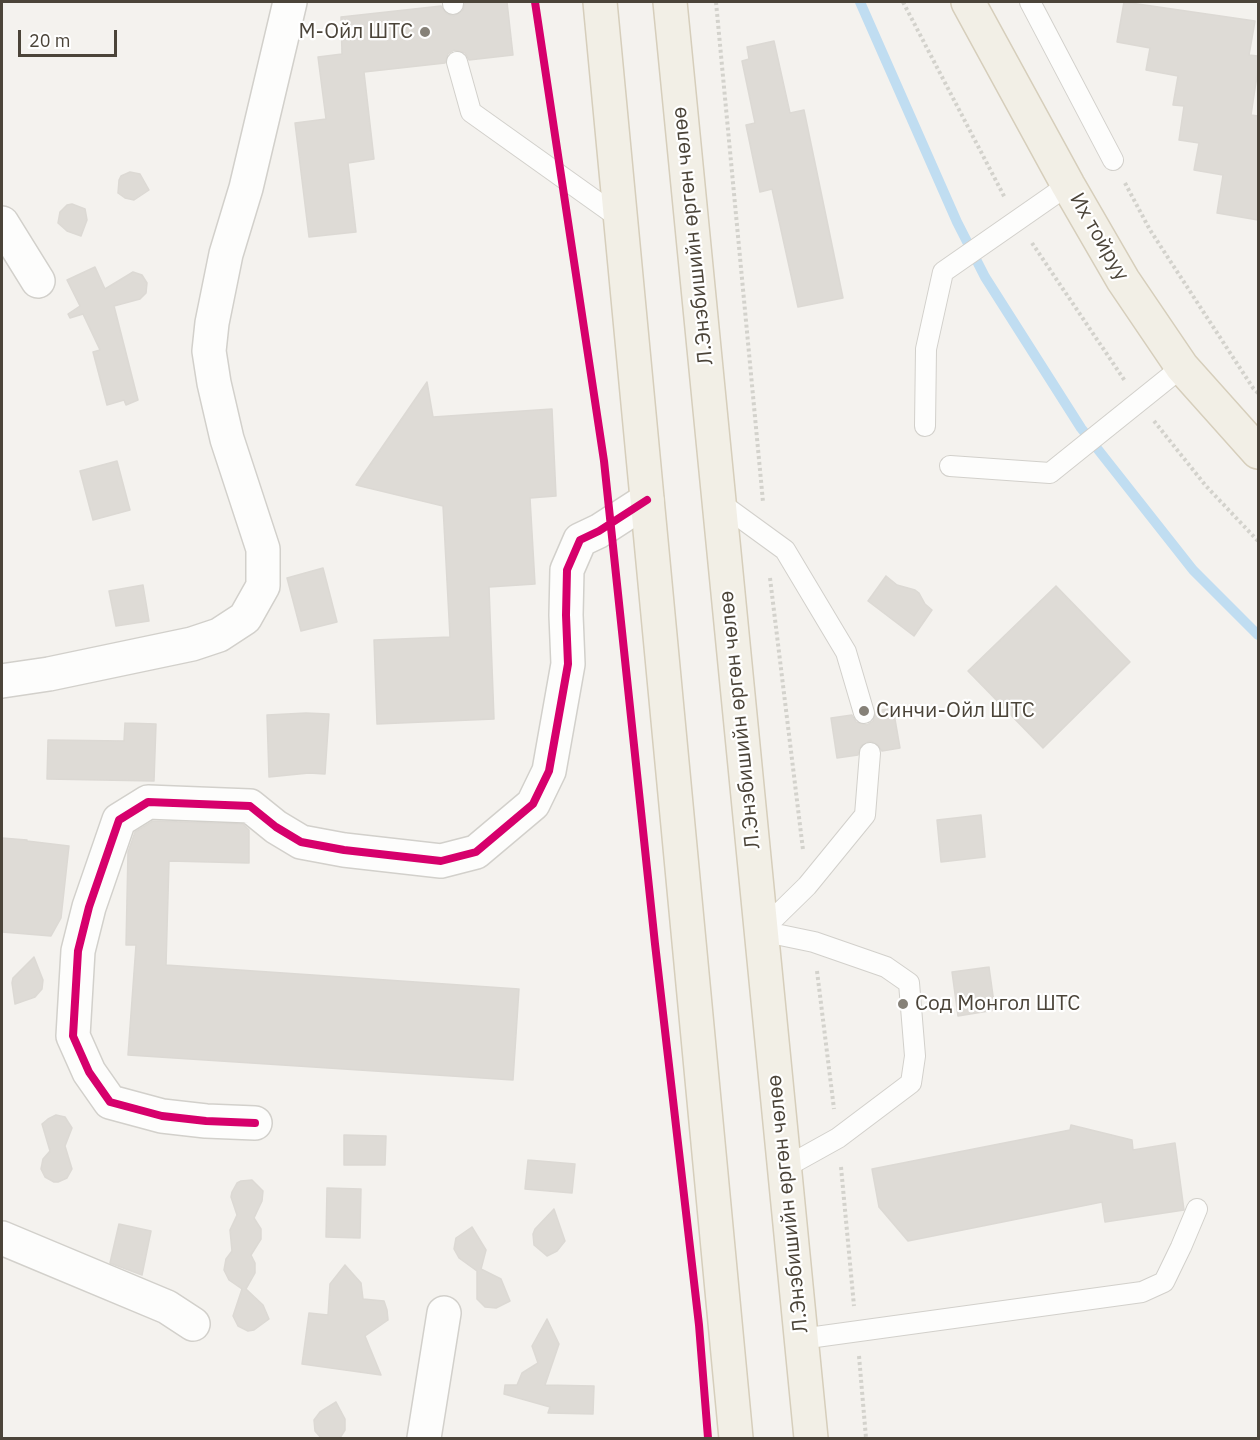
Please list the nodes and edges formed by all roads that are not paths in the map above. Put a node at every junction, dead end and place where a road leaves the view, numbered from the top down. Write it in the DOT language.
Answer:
graph roads {
  1 [pos="290,2"];
  2 [pos="600,2"];
  3 [pos="670,2"];
  4 [pos="968,2"];
  5 [pos="1030,2"];
  6 [pos="457,62"];
  7 [pos="1113,160"];
  8 [pos="1068,185"];
  9 [pos="621,219"];
  10 [pos="2,223"];
  11 [pos="39,281"];
  12 [pos="1182,367"];
  13 [pos="926,426"];
  14 [pos="1258,452"];
  15 [pos="950,466"];
  16 [pos="647,500"];
  17 [pos="719,502"];
  18 [pos="2,681"];
  19 [pos="864,713"];
  20 [pos="870,753"];
  21 [pos="761,931"];
  22 [pos="255,1123"];
  23 [pos="784,1168"];
  24 [pos="1197,1209"];
  25 [pos="2,1238"];
  26 [pos="444,1313"];
  27 [pos="193,1324"];
  28 [pos="801,1339"];
  29 [pos="424,1438"];
  30 [pos="736,1438"];
  31 [pos="811,1438"];
  1 -- 18 [label="street"];
  2 -- 9 [label="main road"];
  3 -- 17 [label="main road, Л.Энэбишийн өргөн чөлөө"];
  4 -- 8 [label="main road, Их тойруу"];
  5 -- 7 [label="lane"];
  6 -- 9 [label="lane"];
  8 -- 12 [label="main road, Их тойруу"];
  8 -- 13 [label="lane"];
  9 -- 16 [label="main road"];
  10 -- 11 [label="street"];
  12 -- 14 [label="main road, Их тойруу"];
  12 -- 15 [label="lane"];
  16 -- 22 [label="street"];
  16 -- 30 [label="main road"];
  17 -- 19 [label="lane"];
  17 -- 21 [label="main road, Л.Энэбишийн өргөн чөлөө"];
  20 -- 21 [label="lane"];
  21 -- 23 [label="main road, Л.Энэбишийн өргөн чөлөө"];
  21 -- 23 [label="lane"];
  23 -- 28 [label="main road, Л.Энэбишийн өргөн чөлөө"];
  24 -- 28 [label="lane"];
  25 -- 27 [label="street"];
  26 -- 29 [label="street"];
  28 -- 31 [label="main road, Л.Энэбишийн өргөн чөлөө"];
}
